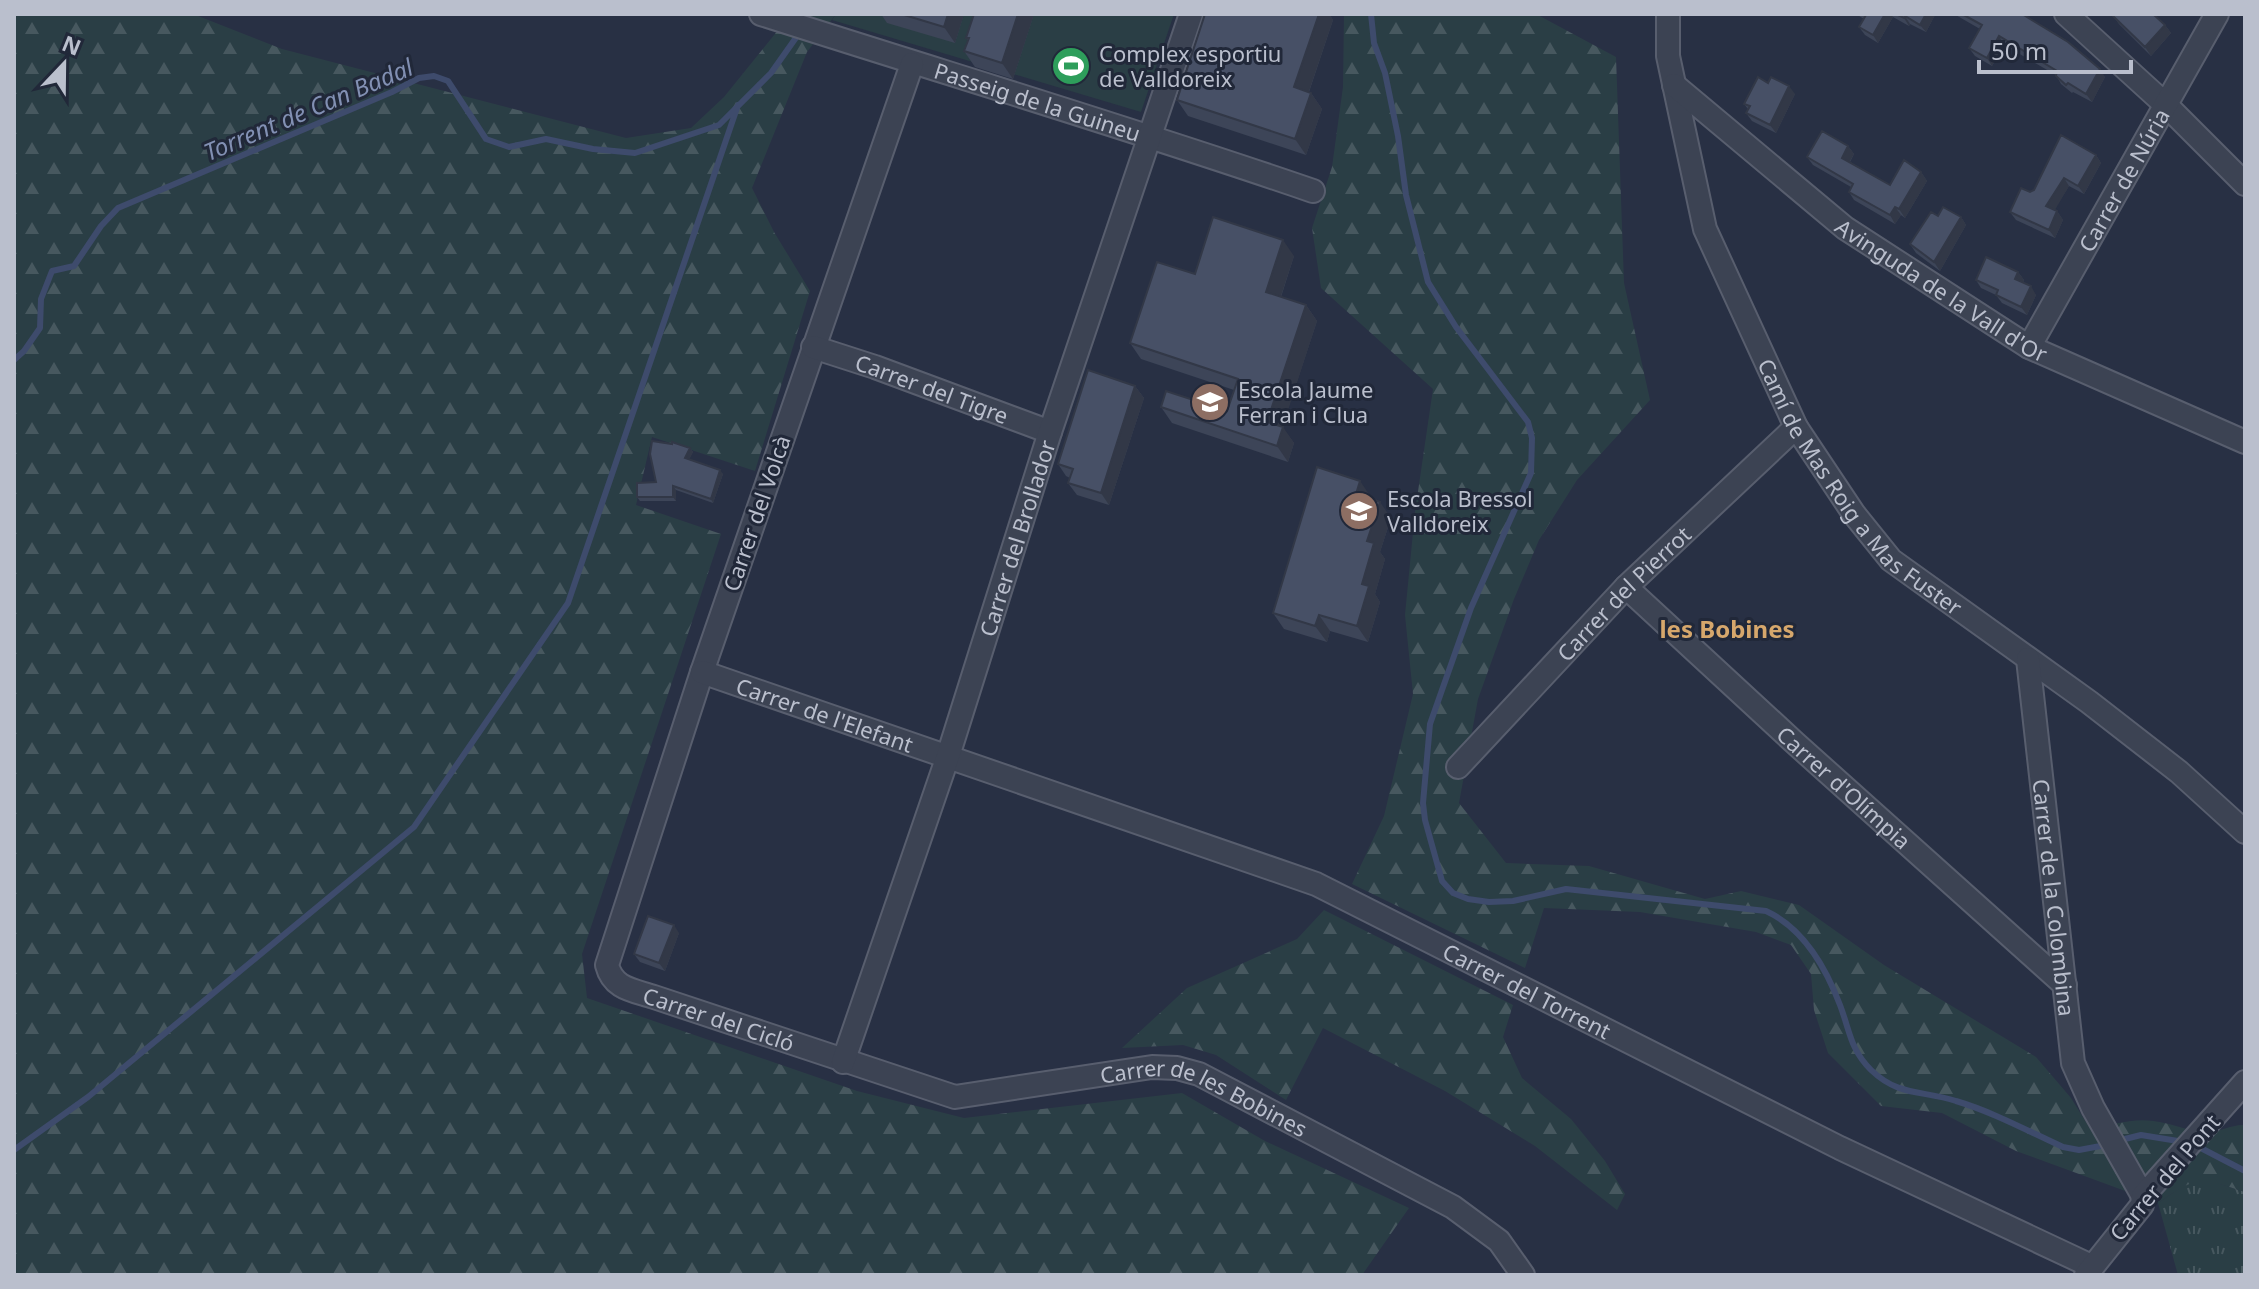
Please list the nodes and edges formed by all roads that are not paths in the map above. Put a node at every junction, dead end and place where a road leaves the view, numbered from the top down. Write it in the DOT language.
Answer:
graph roads {
  1 [pos="761,14"];
  2 [pos="1191,14"];
  3 [pos="1668,14"];
  4 [pos="2066,14"];
  5 [pos="2217,14"];
  6 [pos="912,64"];
  7 [pos="1674,85"];
  8 [pos="2167,106"];
  9 [pos="1150,135"];
  10 [pos="2245,184"];
  11 [pos="1313,191"];
  12 [pos="813,347"];
  13 [pos="2029,347"];
  14 [pos="1796,427"];
  15 [pos="1050,432"];
  16 [pos="2245,442"];
  17 [pos="1626,587"];
  18 [pos="2028,659"];
  19 [pos="702,672"];
  20 [pos="948,756"];
  21 [pos="1458,767"];
  22 [pos="2245,832"];
  23 [pos="607,965"];
  24 [pos="2065,985"];
  25 [pos="843,1062"];
  26 [pos="2245,1082"];
  27 [pos="2143,1196"];
  28 [pos="2088,1271"];
  29 [pos="1523,1275"];
  1 -- 6 [label="street, Passeig de la Guineu"];
  2 -- 9 [label="street, Carrer del Brollador"];
  3 -- 7 [label="street, Camí de Mas Roig a Mas Fuster"];
  4 -- 8 [label="street"];
  5 -- 8 [label="street, Carrer de Núria"];
  6 -- 9 [label="street, Passeig de la Guineu"];
  6 -- 12 [label="street, Carrer del Volcà"];
  7 -- 13 [label="street, Avinguda de la Vall d'Or"];
  7 -- 14 [label="street, Camí de Mas Roig a Mas Fuster"];
  8 -- 10 [label="street"];
  8 -- 13 [label="street, Carrer de Núria"];
  9 -- 11 [label="street, Passeig de la Guineu"];
  9 -- 15 [label="street, Carrer del Brollador"];
  12 -- 15 [label="street, Carrer del Tigre"];
  12 -- 19 [label="street, Carrer del Volcà"];
  13 -- 16 [label="street, Avinguda de la Vall d'Or"];
  14 -- 17 [label="street, Carrer del Pierrot"];
  14 -- 18 [label="street, Camí de Mas Roig a Mas Fuster"];
  15 -- 20 [label="street, Carrer del Brollador"];
  17 -- 21 [label="street, Carrer del Pierrot"];
  17 -- 24 [label="street, Carrer d'Olímpia"];
  18 -- 22 [label="street, Camí de Mas Roig a Mas Fuster"];
  18 -- 24 [label="street, Carrer de la Colombina"];
  19 -- 20 [label="street, Carrer de l'Elefant"];
  19 -- 23 [label="street, Carrer del Volcà"];
  20 -- 25 [label="street, Carrer del Brollador"];
  20 -- 28 [label="street, Carrer del Torrent"];
  23 -- 25 [label="street, Carrer del Cicló"];
  24 -- 27 [label="street, Carrer de la Colombina"];
  25 -- 29 [label="street, Carrer de les Bobines"];
  26 -- 27 [label="street, Carrer del Pont"];
  27 -- 28 [label="street, Carrer del Pont"];
}
